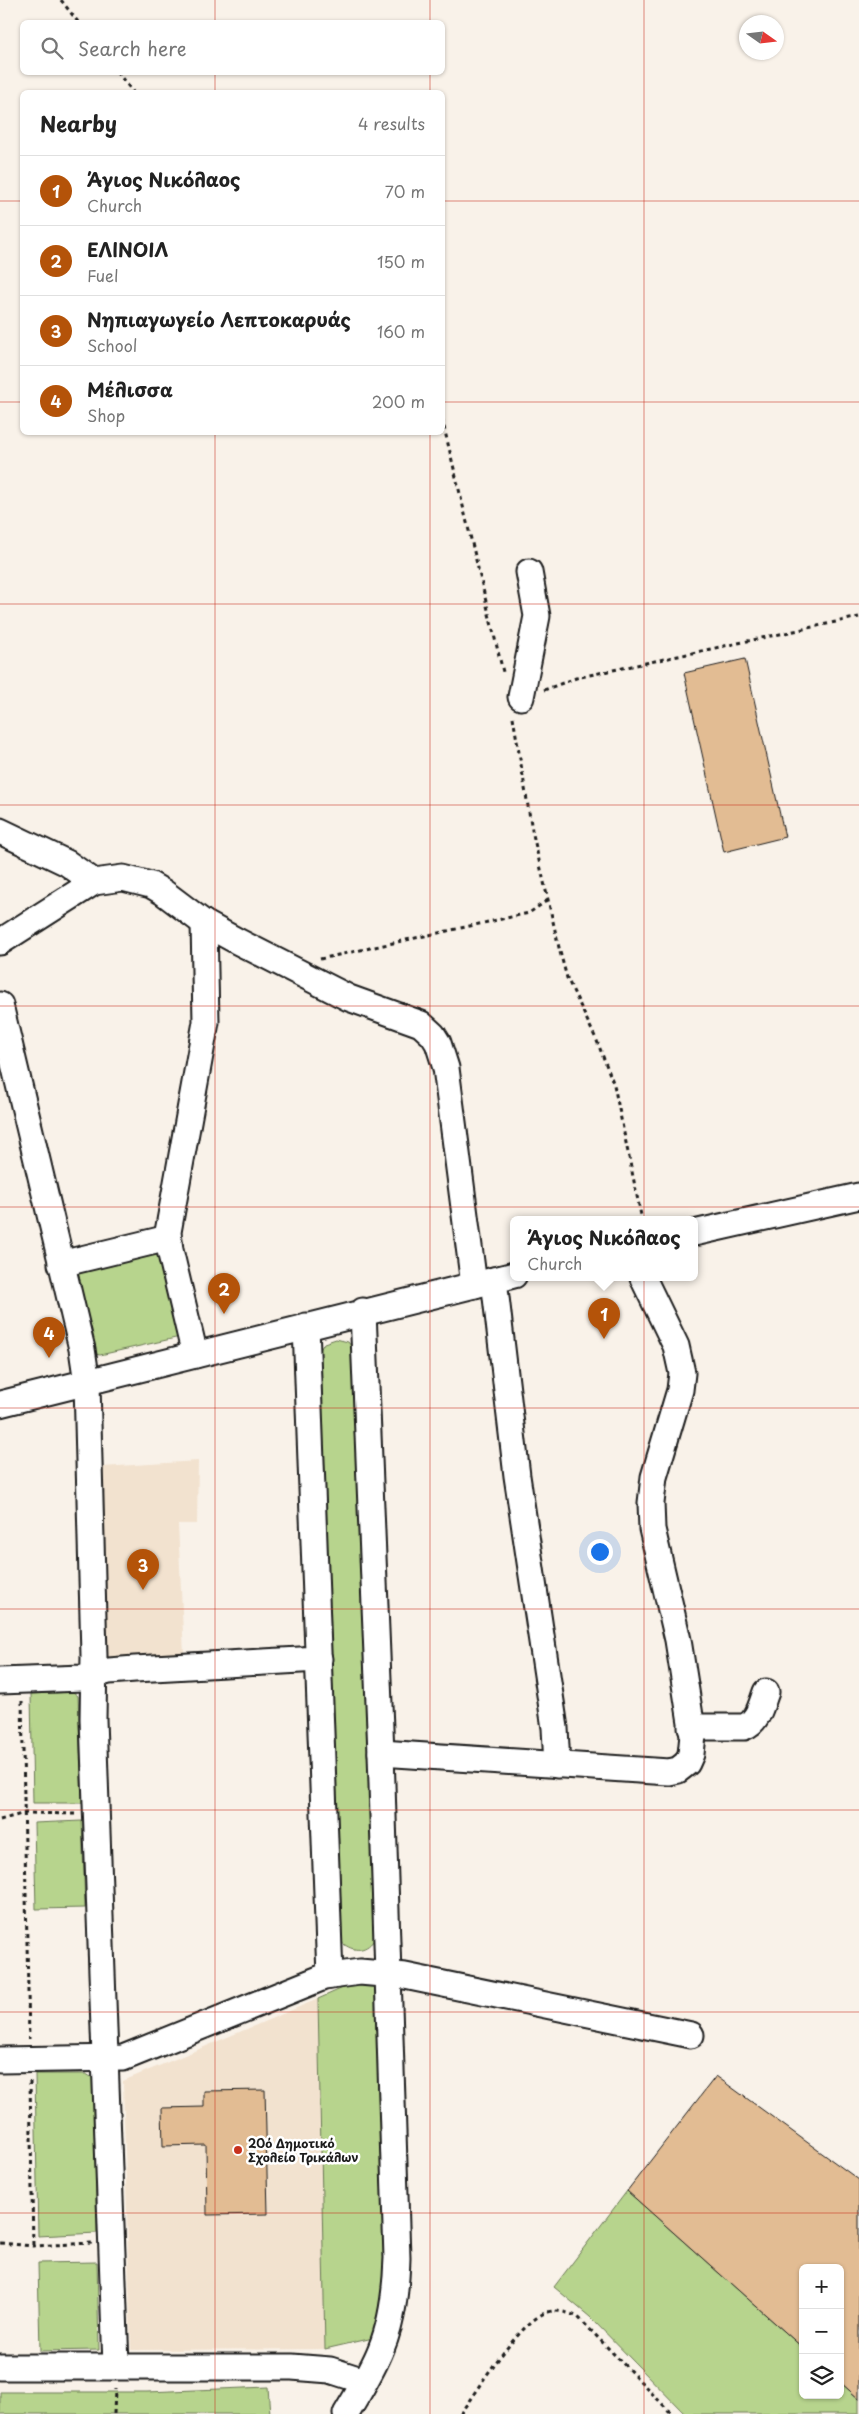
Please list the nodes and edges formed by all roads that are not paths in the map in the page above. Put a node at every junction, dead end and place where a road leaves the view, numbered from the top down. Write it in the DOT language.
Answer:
graph roads {
  1 [pos="529,572"];
  2 [pos="515,699"];
  3 [pos="0,831"];
  4 [pos="94,882"];
  5 [pos="204,923"];
  6 [pos="0,942"];
  7 [pos="0,1005"];
  8 [pos="859,1196"];
  9 [pos="698,1232"];
  10 [pos="168,1238"];
  11 [pos="61,1264"];
  12 [pos="494,1280"];
  13 [pos="645,1281"];
  14 [pos="363,1311"];
  15 [pos="306,1326"];
  16 [pos="195,1355"];
  17 [pos="87,1383"];
  18 [pos="0,1404"];
  19 [pos="319,1659"];
  20 [pos="93,1676"];
  21 [pos="11,1680"];
  22 [pos="766,1692"];
  23 [pos="691,1727"];
  24 [pos="381,1753"];
  25 [pos="557,1765"];
  26 [pos="386,1973"];
  27 [pos="330,1976"];
  28 [pos="691,2035"];
  29 [pos="0,2060"];
  30 [pos="105,2060"];
  31 [pos="116,2366"];
  32 [pos="0,2367"];
  33 [pos="364,2381"];
  34 [pos="346,2414"];
  1 -- 2 [label="street"];
  3 -- 4 [label="street"];
  4 -- 5 [label="street"];
  4 -- 6 [label="street"];
  5 -- 10 [label="street"];
  5 -- 12 [label="street"];
  7 -- 11 [label="street"];
  8 -- 9 [label="street"];
  10 -- 11 [label="street"];
  10 -- 16 [label="street"];
  11 -- 17 [label="street"];
  12 -- 14 [label="street"];
  12 -- 25 [label="street"];
  13 -- 23 [label="street"];
  14 -- 15 [label="street"];
  14 -- 24 [label="street"];
  15 -- 16 [label="street"];
  15 -- 19 [label="street"];
  16 -- 17 [label="street"];
  17 -- 18 [label="street"];
  17 -- 20 [label="street"];
  19 -- 20 [label="street"];
  19 -- 27 [label="street"];
  20 -- 21 [label="street"];
  20 -- 30 [label="street"];
  22 -- 23 [label="street"];
  23 -- 25 [label="street"];
  24 -- 25 [label="street"];
  24 -- 26 [label="street"];
  26 -- 27 [label="street"];
  26 -- 28 [label="street"];
  26 -- 33 [label="street"];
  27 -- 30 [label="street"];
  29 -- 30 [label="street"];
  30 -- 31 [label="street"];
  31 -- 32 [label="street"];
  31 -- 33 [label="street"];
  33 -- 34 [label="street"];
}
